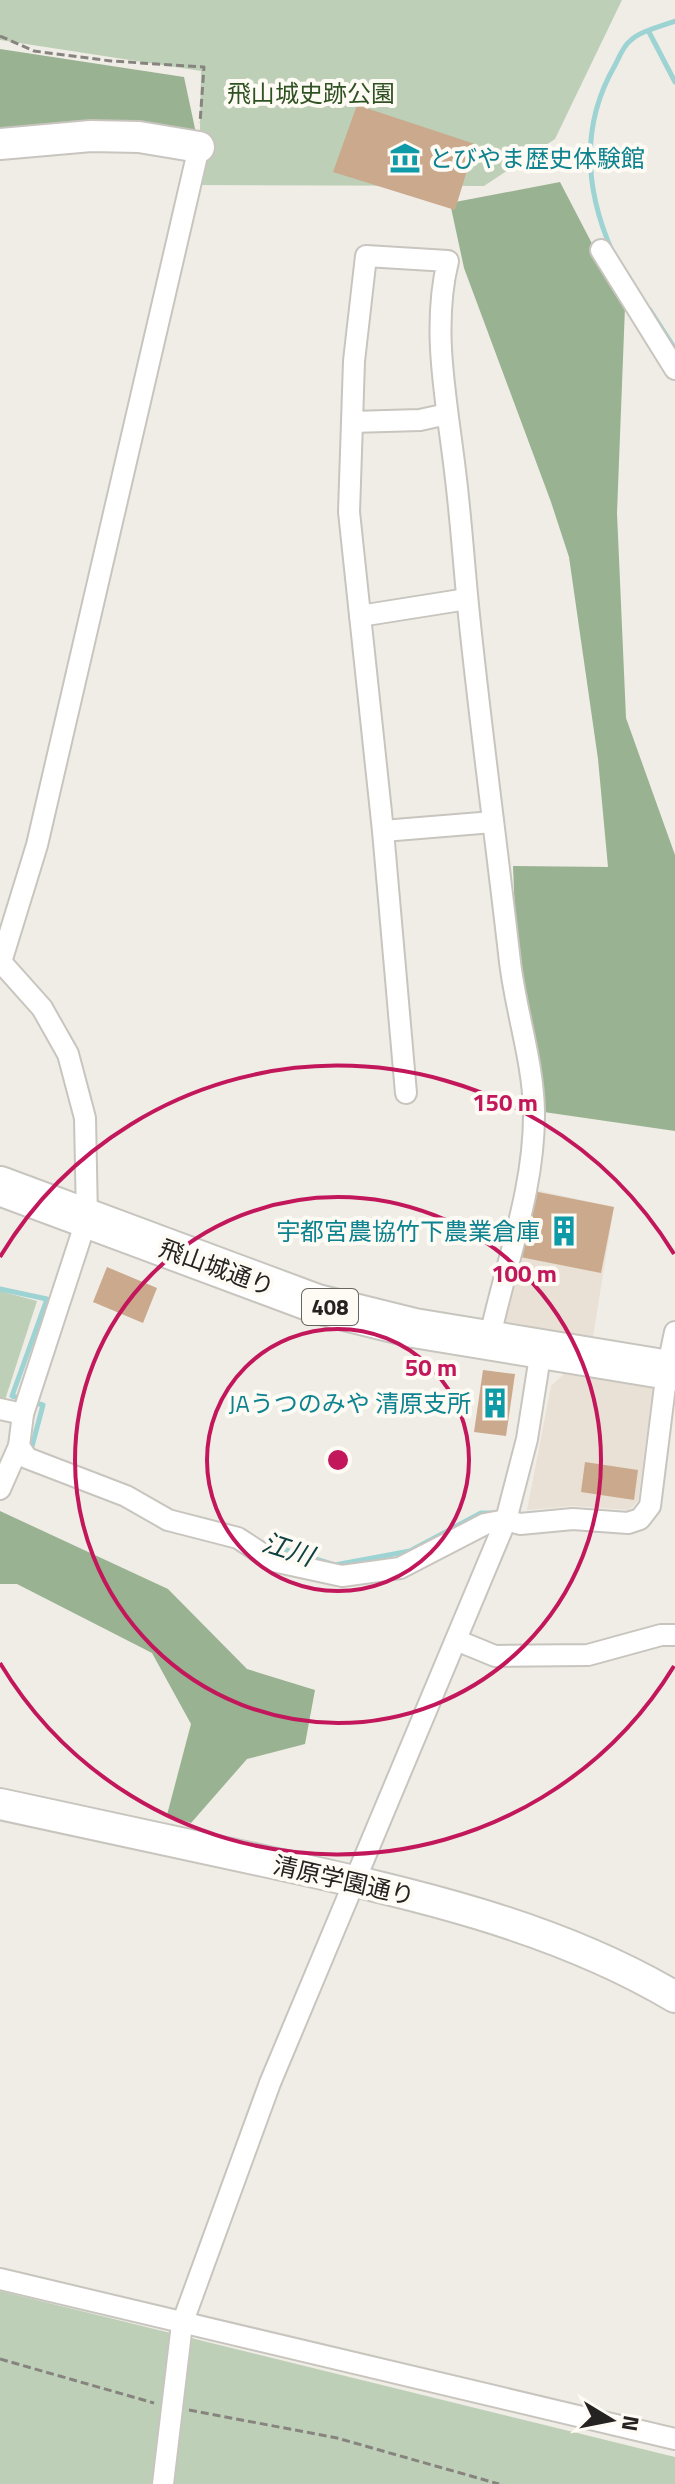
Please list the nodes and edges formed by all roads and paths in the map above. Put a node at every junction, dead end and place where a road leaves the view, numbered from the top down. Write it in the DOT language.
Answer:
graph roads {
  1 [pos="0,36"];
  2 [pos="0,144"];
  3 [pos="199,147"];
  4 [pos="601,250"];
  5 [pos="675,369"];
  6 [pos="447,414"];
  7 [pos="352,422"];
  8 [pos="467,599"];
  9 [pos="360,616"];
  10 [pos="493,822"];
  11 [pos="383,831"];
  12 [pos="1,961"];
  13 [pos="406,1093"];
  14 [pos="0,1186"];
  15 [pos="87,1218"];
  16 [pos="675,1332"];
  17 [pos="489,1341"];
  18 [pos="541,1350"];
  19 [pos="671,1370"];
  20 [pos="0,1409"];
  21 [pos="23,1414"];
  22 [pos="19,1446"];
  23 [pos="0,1489"];
  24 [pos="506,1520"];
  25 [pos="675,1635"];
  26 [pos="456,1640"];
  27 [pos="0,1804"];
  28 [pos="353,1881"];
  29 [pos="675,1997"];
  30 [pos="0,2279"];
  31 [pos="182,2324"];
  32 [pos="0,2359"];
  33 [pos="159,2404"];
  34 [pos="180,2408"];
  35 [pos="675,2439"];
  36 [pos="163,2484"];
  37 [pos="499,2484"];
  1 -- 3 [label="path"];
  2 -- 3 [label="street"];
  3 -- 12 [label="street"];
  4 -- 5 [label="street"];
  6 -- 7 [label="street"];
  6 -- 7 [label="street"];
  6 -- 8 [label="street"];
  7 -- 9 [label="street"];
  8 -- 9 [label="street"];
  8 -- 10 [label="street"];
  9 -- 11 [label="street"];
  10 -- 11 [label="street"];
  10 -- 17 [label="street"];
  11 -- 13 [label="street"];
  12 -- 15 [label="street"];
  14 -- 15 [label="highway, 飛山城通り / 408"];
  15 -- 17 [label="highway, 飛山城通り / 408"];
  15 -- 21 [label="street"];
  16 -- 19 [label="street"];
  17 -- 18 [label="highway, 飛山城通り / 408"];
  18 -- 19 [label="highway, 飛山城通り / 408"];
  18 -- 24 [label="street"];
  19 -- 24 [label="street"];
  20 -- 21 [label="street"];
  21 -- 22 [label="street"];
  22 -- 23 [label="street"];
  22 -- 24 [label="street"];
  24 -- 26 [label="street"];
  25 -- 26 [label="street"];
  26 -- 28 [label="street"];
  27 -- 28 [label="street, 清原学園通り"];
  28 -- 29 [label="street, 清原学園通り"];
  28 -- 31 [label="street"];
  30 -- 31 [label="street"];
  31 -- 35 [label="street"];
  31 -- 36 [label="street"];
  32 -- 33 [label="path"];
  34 -- 37 [label="path"];
}
